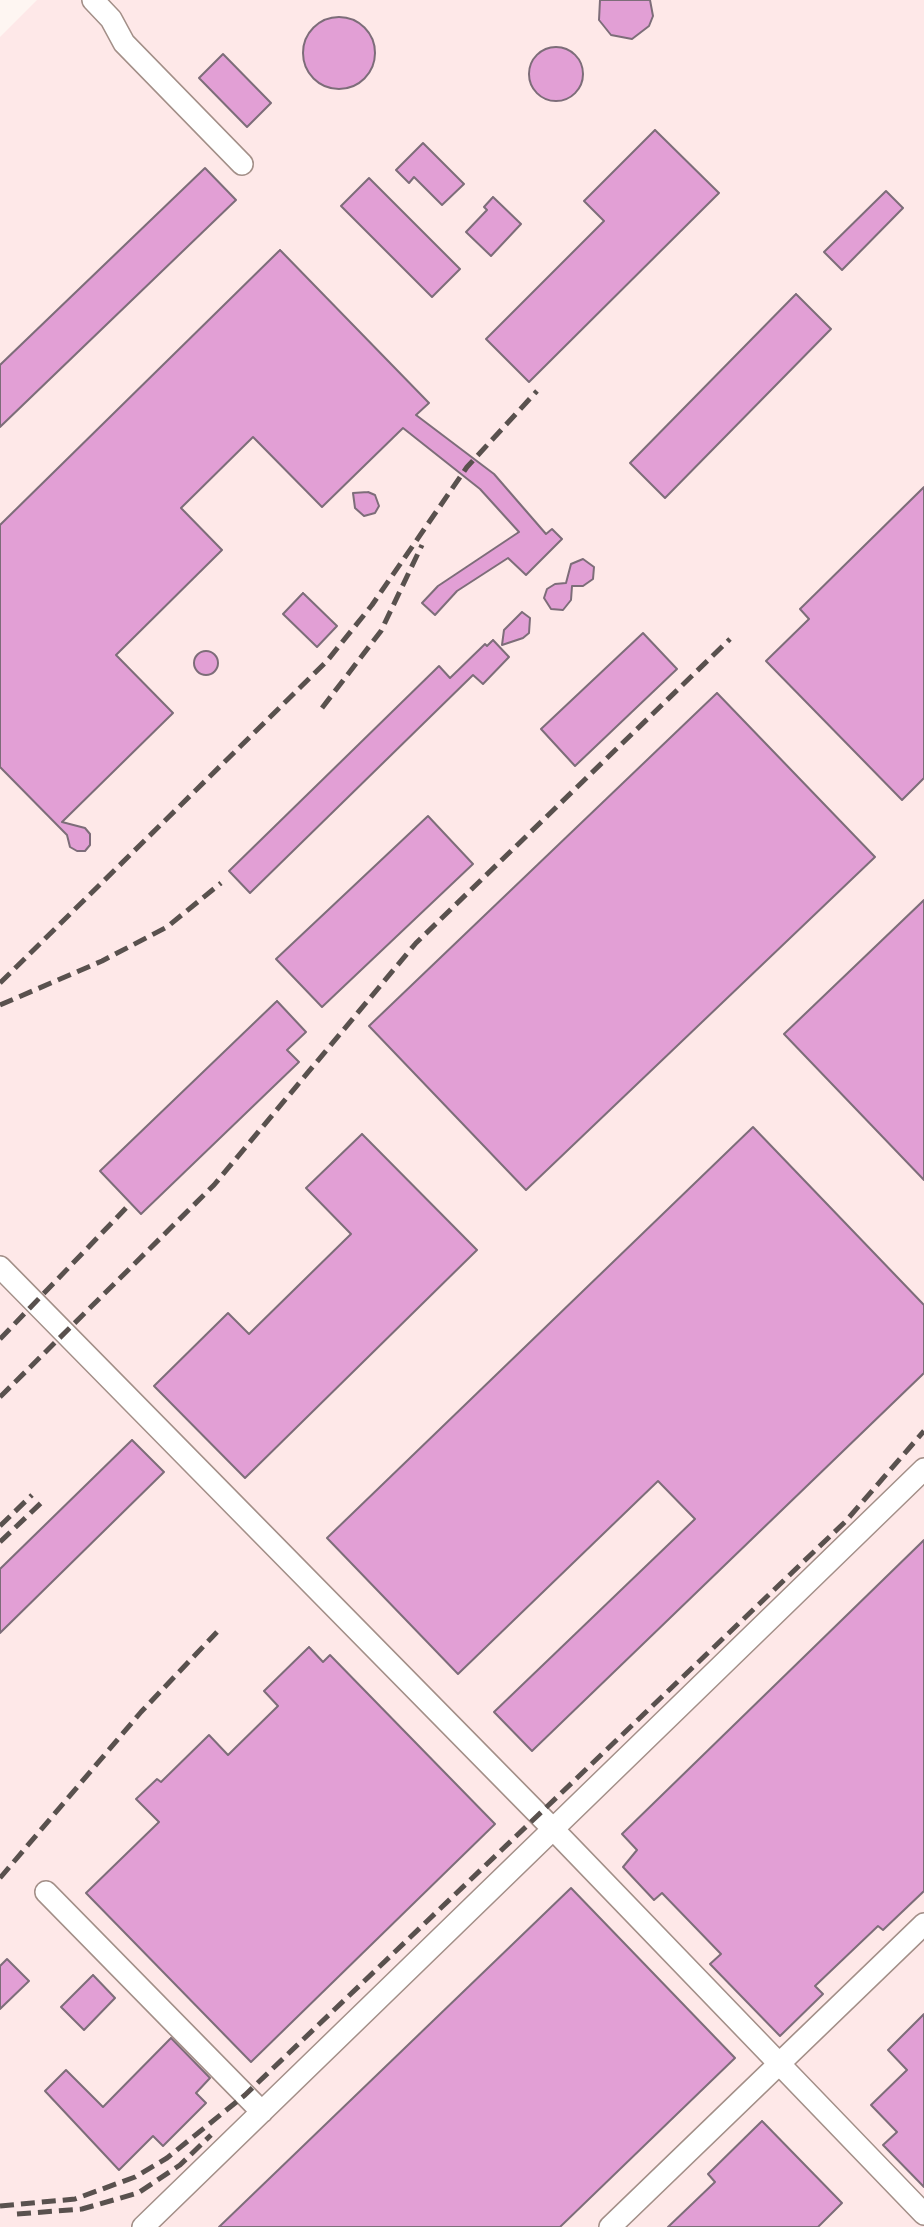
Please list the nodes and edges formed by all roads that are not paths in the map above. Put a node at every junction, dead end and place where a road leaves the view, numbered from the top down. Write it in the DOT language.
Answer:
graph roads {
  1 [pos="93,0"];
  2 [pos="242,164"];
  3 [pos="0,1267"];
  4 [pos="924,1469"];
  5 [pos="553,1829"];
  6 [pos="46,1892"];
  7 [pos="924,1924"];
  8 [pos="779,2064"];
  9 [pos="262,2112"];
  10 [pos="924,2214"];
  11 [pos="144,2227"];
  12 [pos="610,2227"];
  1 -- 2 [label="lane"];
  3 -- 5 [label="lane"];
  4 -- 5 [label="lane"];
  5 -- 8 [label="lane"];
  5 -- 9 [label="lane"];
  6 -- 9 [label="lane"];
  7 -- 8 [label="lane"];
  8 -- 10 [label="lane"];
  8 -- 12 [label="lane"];
  9 -- 11 [label="lane"];
}
